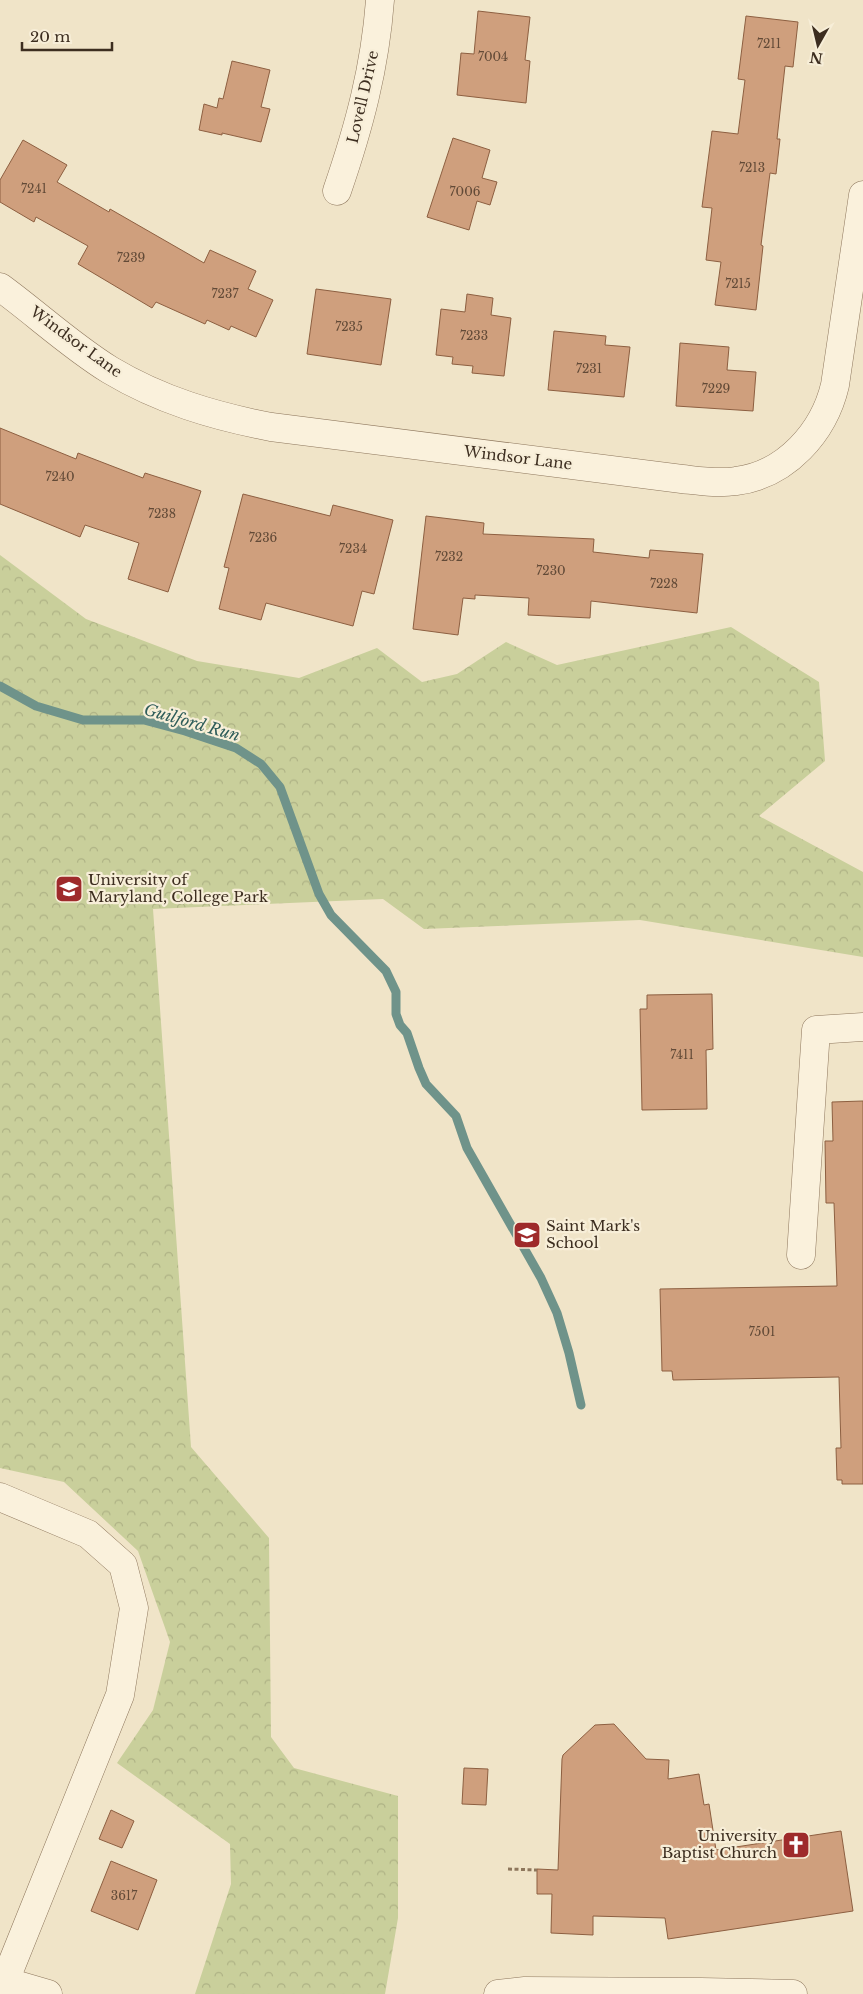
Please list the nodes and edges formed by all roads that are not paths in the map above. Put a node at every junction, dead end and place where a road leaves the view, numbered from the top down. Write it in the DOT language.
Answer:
graph roads {
  1 [pos="380,0"];
  2 [pos="337,191"];
  3 [pos="863,195"];
  4 [pos="0,287"];
  5 [pos="863,1027"];
  6 [pos="801,1255"];
  7 [pos="0,1497"];
  8 [pos="2,1980"];
  9 [pos="48,1994"];
  10 [pos="498,1994"];
  11 [pos="793,1994"];
  1 -- 2 [label="street, Lovell Drive"];
  3 -- 4 [label="street, Windsor Lane"];
  5 -- 6 [label="street"];
  7 -- 8 [label="street"];
  8 -- 9 [label="street"];
  10 -- 11 [label="street"];
}
